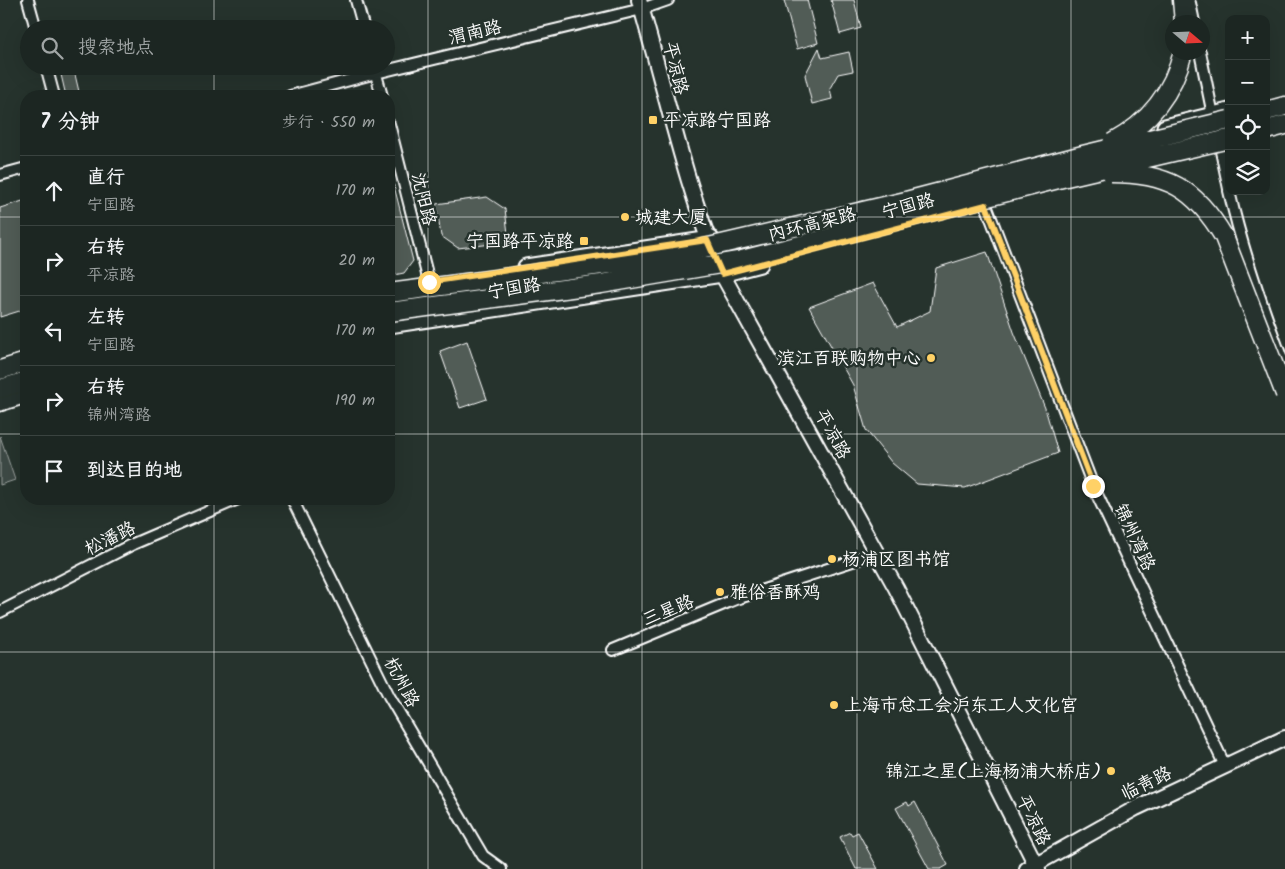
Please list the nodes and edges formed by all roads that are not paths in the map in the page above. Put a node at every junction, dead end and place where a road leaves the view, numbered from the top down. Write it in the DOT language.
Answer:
graph roads {
  1 [pos="28,0"];
  2 [pos="356,0"];
  3 [pos="668,0"];
  4 [pos="1182,0"];
  5 [pos="1189,0"];
  6 [pos="640,5"];
  7 [pos="1183,15"];
  8 [pos="1192,15"];
  9 [pos="34,20"];
  10 [pos="362,20"];
  11 [pos="1180,60"];
  12 [pos="1203,60"];
  13 [pos="395,64"];
  14 [pos="48,75"];
  15 [pos="356,75"];
  16 [pos="377,75"];
  17 [pos="52,90"];
  18 [pos="309,90"];
  19 [pos="380,90"];
  20 [pos="1285,98"];
  21 [pos="1270,101"];
  22 [pos="1285,106"];
  23 [pos="1270,110"];
  24 [pos="1221,117"];
  25 [pos="1285,125"];
  26 [pos="1270,129"];
  27 [pos="1285,133"];
  28 [pos="1270,137"];
  29 [pos="1225,139"];
  30 [pos="1225,145"];
  31 [pos="1225,145"];
  32 [pos="395,148"];
  33 [pos="1083,155"];
  34 [pos="20,170"];
  35 [pos="0,175"];
  36 [pos="1066,177"];
  37 [pos="1230,195"];
  38 [pos="986,205"];
  39 [pos="707,240"];
  40 [pos="722,274"];
  41 [pos="429,282"];
  42 [pos="395,287"];
  43 [pos="395,292"];
  44 [pos="395,311"];
  45 [pos="395,324"];
  46 [pos="20,363"];
  47 [pos="1285,367"];
  48 [pos="0,369"];
  49 [pos="20,383"];
  50 [pos="0,389"];
  51 [pos="1285,394"];
  52 [pos="20,397"];
  53 [pos="0,402"];
  54 [pos="224,505"];
  55 [pos="295,505"];
  56 [pos="877,554"];
  57 [pos="0,612"];
  58 [pos="613,650"];
  59 [pos="1285,738"];
  60 [pos="1225,766"];
  61 [pos="1033,867"];
  62 [pos="501,869"];
  1 -- 9 [label="street"];
  2 -- 10 [label="street"];
  3 -- 6 [label="street, 渭南路"];
  4 -- 7 [label="highway"];
  5 -- 8 [label="street"];
  6 -- 13 [label="street, 渭南路"];
  6 -- 39 [label="main road, 平凉路"];
  11 -- 33 [label="highway, bridge"];
  12 -- 24 [label="street"];
  14 -- 17 [label="street"];
  15 -- 18 [label="street, 渭南路"];
  16 -- 19 [label="street"];
  20 -- 21 [label="main road"];
  22 -- 23 [label="highway"];
  24 -- 29 [label="street"];
  24 -- 33 [label="highway, 内环高架路, bridge"];
  24 -- 39 [label="main road, 宁国路"];
  25 -- 26 [label="highway"];
  27 -- 28 [label="main road"];
  30 -- 36 [label="highway, 内环高架路, bridge"];
  31 -- 38 [label="main road, 宁国路"];
  32 -- 41 [label="street, 沈阳路"];
  33 -- 43 [label="highway, 内环高架路, bridge"];
  34 -- 35 [label="street"];
  36 -- 44 [label="highway, 内环高架路, bridge"];
  36 -- 51 [label="highway, bridge"];
  37 -- 47 [label="street"];
  38 -- 40 [label="main road, 宁国路"];
  38 -- 60 [label="street, 锦州湾路"];
  39 -- 40 [label="main road, 平凉路"];
  39 -- 41 [label="main road, 宁国路"];
  40 -- 45 [label="main road, 宁国路"];
  40 -- 56 [label="main road, 平凉路"];
  41 -- 42 [label="main road, 宁国路"];
  46 -- 48 [label="highway"];
  49 -- 50 [label="highway"];
  52 -- 53 [label="main road"];
  54 -- 57 [label="street, 松潘路"];
  55 -- 62 [label="street, 杭州路"];
  56 -- 58 [label="street, 三星路"];
  56 -- 61 [label="main road, 平凉路"];
  59 -- 60 [label="main road, 临青路"];
  60 -- 61 [label="main road, 临青路"];
}
